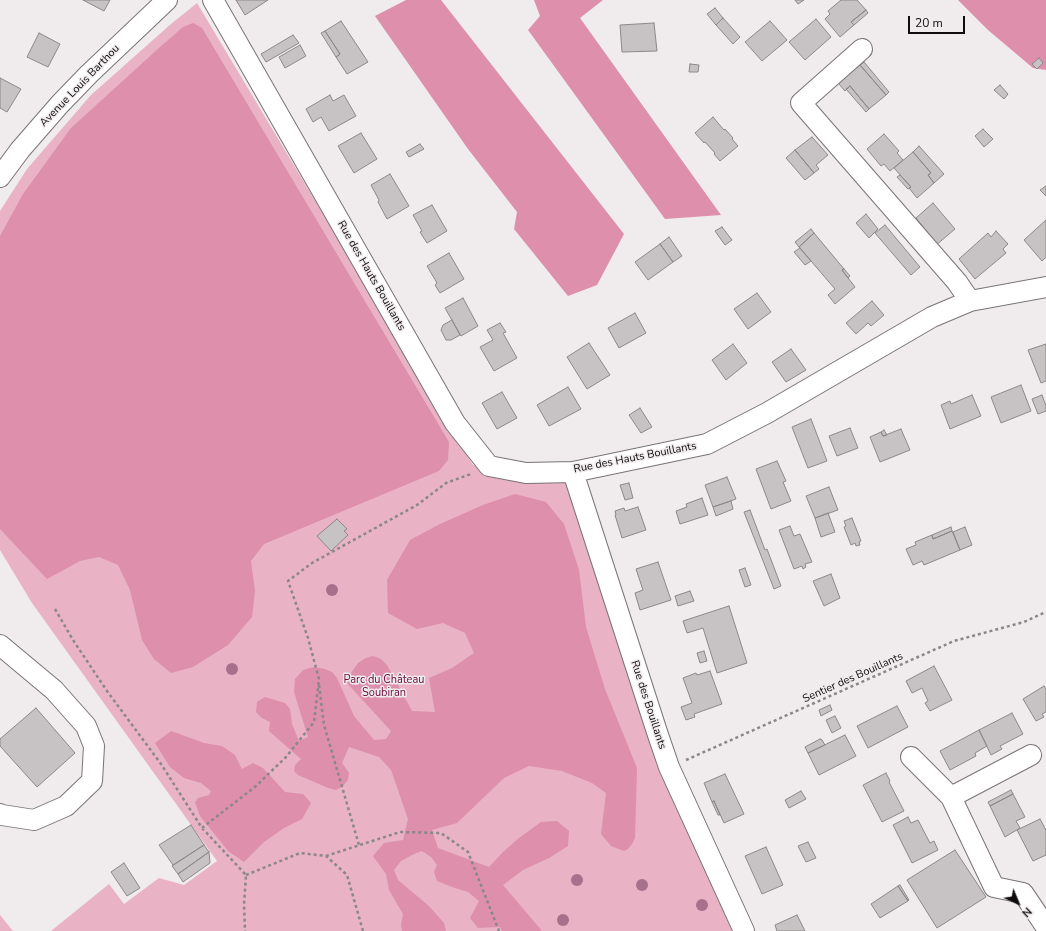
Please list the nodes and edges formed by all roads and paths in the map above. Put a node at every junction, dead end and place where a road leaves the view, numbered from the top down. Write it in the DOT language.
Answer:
graph roads {
  1 [pos="167,0"];
  2 [pos="213,0"];
  3 [pos="862,49"];
  4 [pos="0,178"];
  5 [pos="1046,287"];
  6 [pos="970,301"];
  7 [pos="489,466"];
  8 [pos="573,472"];
  9 [pos="55,609"];
  10 [pos="1046,612"];
  11 [pos="0,645"];
  12 [pos="319,679"];
  13 [pos="1031,755"];
  14 [pos="911,758"];
  15 [pos="669,767"];
  16 [pos="950,796"];
  17 [pos="0,814"];
  18 [pos="202,828"];
  19 [pos="359,846"];
  20 [pos="326,856"];
  21 [pos="246,875"];
  22 [pos="1046,927"];
  23 [pos="245,931"];
  24 [pos="363,931"];
  25 [pos="498,931"];
  26 [pos="744,931"];
  1 -- 4 [label="street, Avenue Louis Barthou"];
  2 -- 7 [label="street, Rue des Hauts Bouillants"];
  3 -- 6 [label="street"];
  5 -- 6 [label="street, Rue des Hauts Bouillants"];
  6 -- 8 [label="street, Rue des Hauts Bouillants"];
  7 -- 8 [label="street, Rue des Hauts Bouillants"];
  7 -- 12 [label="path"];
  8 -- 15 [label="street, Rue des Bouillants"];
  9 -- 18 [label="path"];
  10 -- 15 [label="path, Sentier des Bouillants"];
  11 -- 17 [label="street"];
  12 -- 18 [label="path"];
  12 -- 19 [label="path"];
  13 -- 16 [label="street"];
  14 -- 16 [label="street"];
  15 -- 26 [label="street, Rue des Bouillants"];
  16 -- 22 [label="street"];
  18 -- 21 [label="path"];
  19 -- 20 [label="path"];
  19 -- 25 [label="path"];
  20 -- 21 [label="path"];
  20 -- 24 [label="path"];
  21 -- 23 [label="path"];
}
